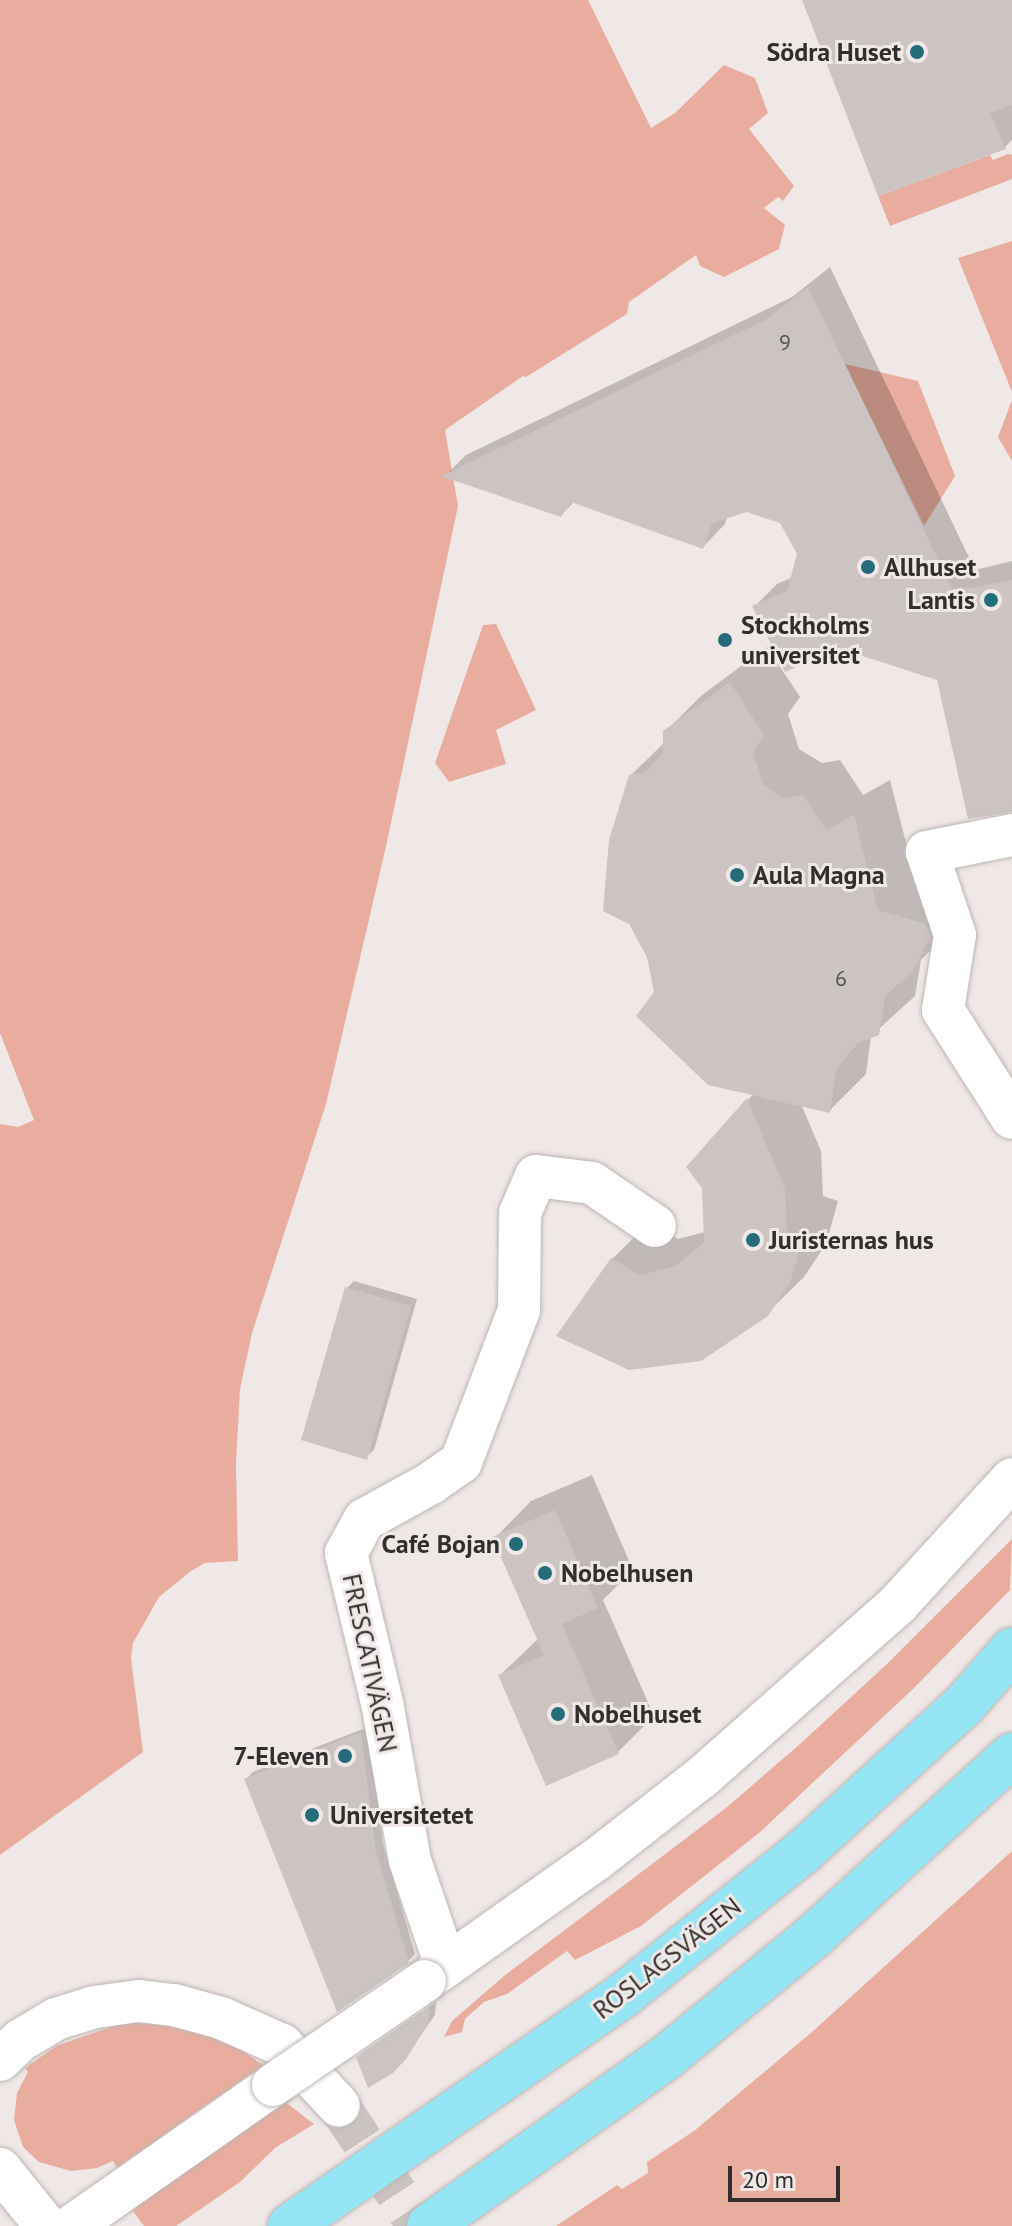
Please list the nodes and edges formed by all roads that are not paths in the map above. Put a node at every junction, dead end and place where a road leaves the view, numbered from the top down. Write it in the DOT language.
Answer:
graph roads {
  1 [pos="1012,835"];
  2 [pos="1012,1118"];
  3 [pos="655,1226"];
  4 [pos="1012,1479"];
  5 [pos="1012,1650"];
  6 [pos="1012,1755"];
  7 [pos="436,1973"];
  8 [pos="0,2060"];
  9 [pos="339,2106"];
  10 [pos="0,2169"];
  11 [pos="46,2226"];
  12 [pos="72,2226"];
  13 [pos="290,2226"];
  14 [pos="429,2226"];
  1 -- 2 [label="street"];
  3 -- 7 [label="street, FRESCATIVÄGEN"];
  4 -- 7 [label="street"];
  5 -- 13 [label="main road, ROSLAGSVÄGEN"];
  6 -- 14 [label="main road"];
  7 -- 12 [label="street, bridge"];
  8 -- 9 [label="street"];
  10 -- 11 [label="street"];
}
